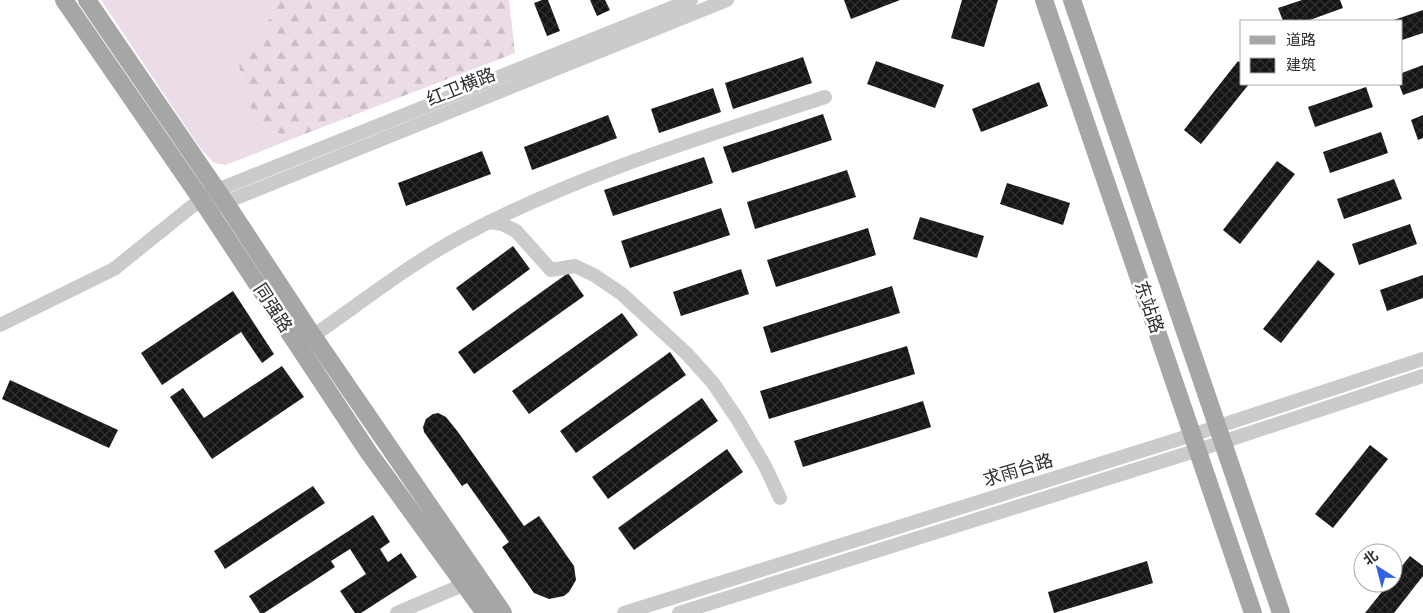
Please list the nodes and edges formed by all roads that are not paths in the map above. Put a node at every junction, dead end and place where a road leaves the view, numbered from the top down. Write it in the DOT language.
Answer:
graph roads {
  1 [pos="64,0"];
  2 [pos="88,0"];
  3 [pos="691,0"];
  4 [pos="727,0"];
  5 [pos="1044,0"];
  6 [pos="1072,0"];
  7 [pos="826,97"];
  8 [pos="221,196"];
  9 [pos="205,204"];
  10 [pos="520,207"];
  11 [pos="489,222"];
  12 [pos="516,231"];
  13 [pos="0,325"];
  14 [pos="313,336"];
  15 [pos="1423,359"];
  16 [pos="1423,376"];
  17 [pos="1220,435"];
  18 [pos="1195,443"];
  19 [pos="780,498"];
  20 [pos="466,584"];
  21 [pos="397,613"];
  22 [pos="485,613"];
  23 [pos="503,613"];
  24 [pos="624,613"];
  25 [pos="679,613"];
  26 [pos="1253,613"];
  27 [pos="1281,613"];
  1 -- 9 [label="main road, 同强路"];
  2 -- 8 [label="main road, 同强路"];
  3 -- 8 [label="street, 红卫横路"];
  4 -- 8 [label="street, 红卫横路"];
  5 -- 18 [label="main road, 东站路"];
  6 -- 17 [label="main road, 东站路"];
  7 -- 10 [label="street"];
  8 -- 9 [label="street, 红卫横路"];
  8 -- 14 [label="main road, 同强路"];
  9 -- 13 [label="street, 红卫横路"];
  9 -- 20 [label="main road, 同强路"];
  10 -- 11 [label="street"];
  10 -- 12 [label="street"];
  11 -- 12 [label="street"];
  11 -- 14 [label="street"];
  12 -- 19 [label="street"];
  14 -- 23 [label="main road, 同强路"];
  15 -- 17 [label="street, 求雨台路"];
  16 -- 17 [label="street, 求雨台路"];
  17 -- 18 [label="street, 求雨台路"];
  17 -- 27 [label="main road, 东站路"];
  18 -- 24 [label="street, 求雨台路"];
  18 -- 25 [label="street, 求雨台路"];
  18 -- 26 [label="main road, 东站路"];
  20 -- 21 [label="street"];
  20 -- 22 [label="main road, 同强路"];
}
